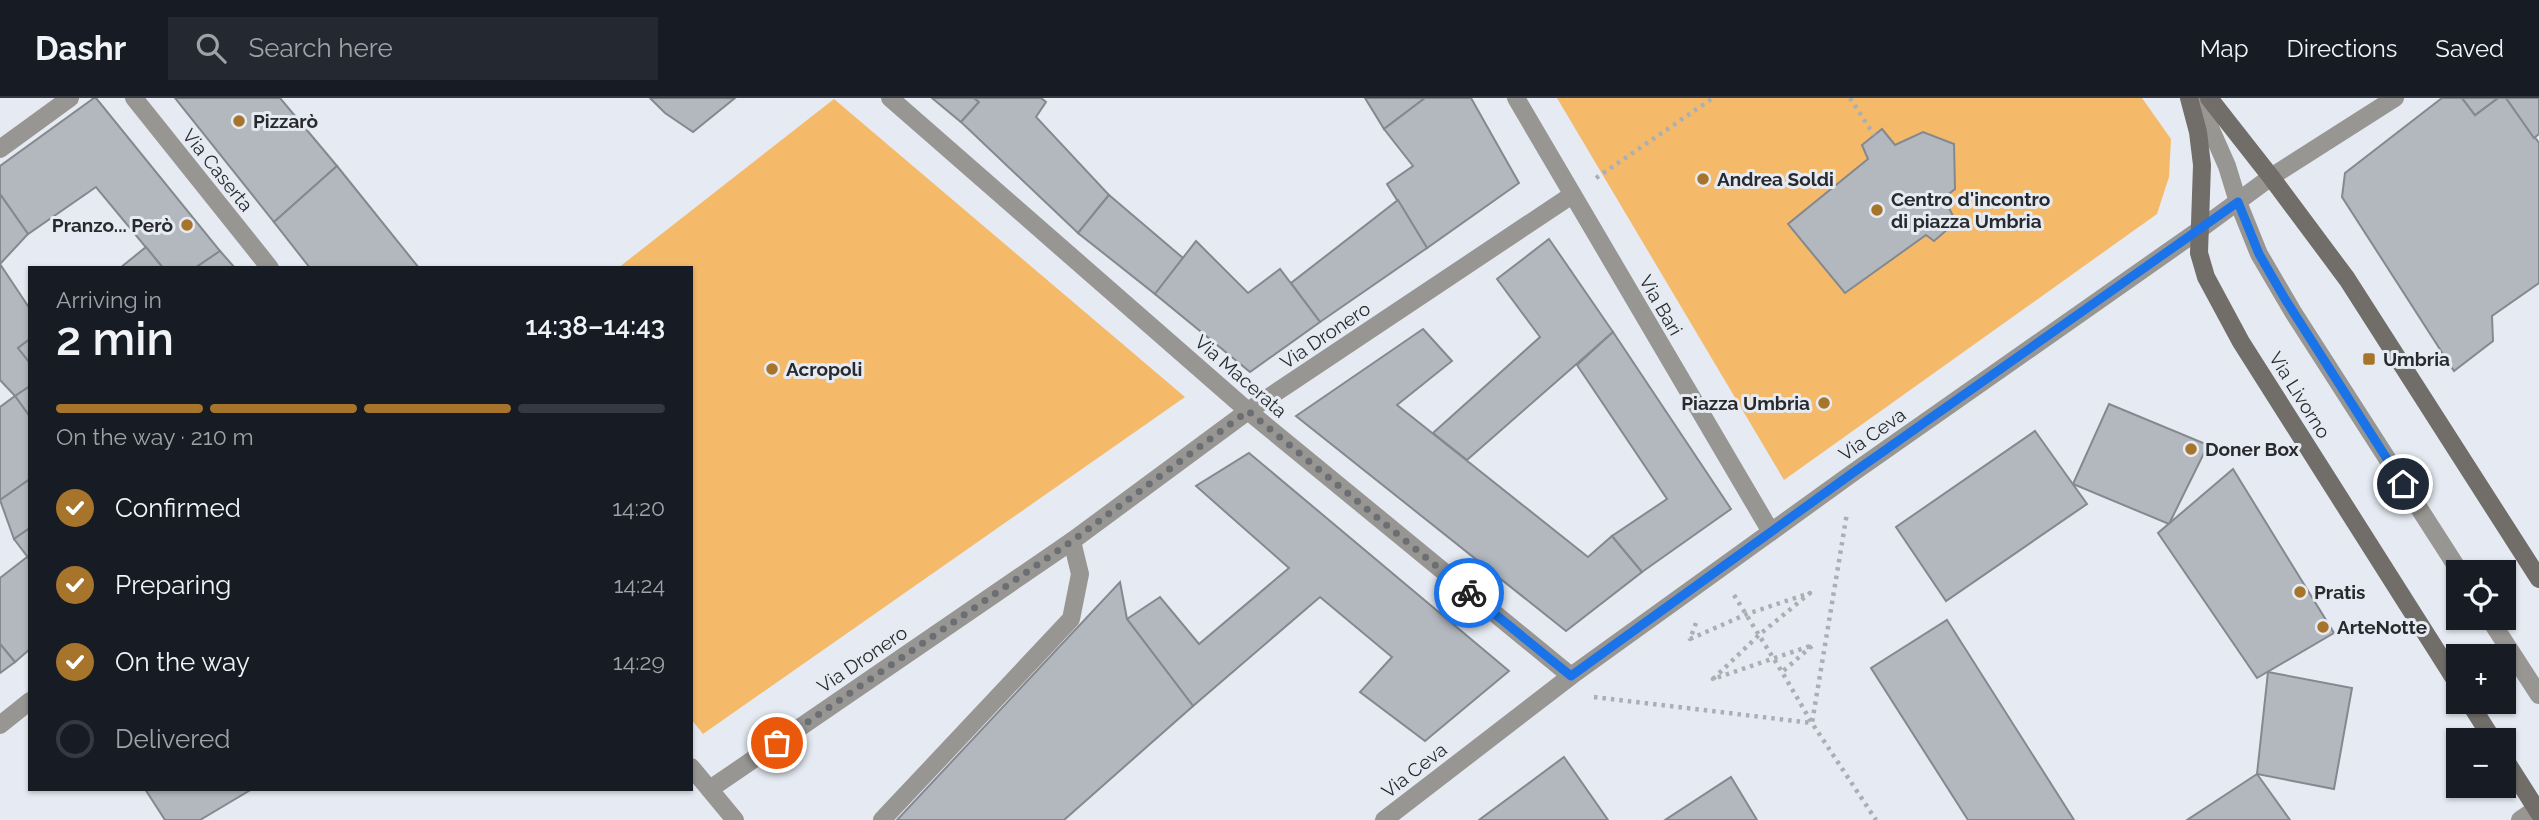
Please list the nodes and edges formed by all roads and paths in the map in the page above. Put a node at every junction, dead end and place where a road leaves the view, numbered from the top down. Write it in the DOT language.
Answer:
graph roads {
  1 [pos="70,98"];
  2 [pos="134,98"];
  3 [pos="890,98"];
  4 [pos="1516,98"];
  5 [pos="1713,98"];
  6 [pos="1850,98"];
  7 [pos="2189,98"];
  8 [pos="2197,98"];
  9 [pos="2208,98"];
  10 [pos="2395,98"];
  11 [pos="1874,135"];
  12 [pos="0,149"];
  13 [pos="2271,177"];
  14 [pos="1572,195"];
  15 [pos="2238,202"];
  16 [pos="2199,230"];
  17 [pos="268,266"];
  18 [pos="1248,411"];
  19 [pos="1854,472"];
  20 [pos="1771,532"];
  21 [pos="1072,541"];
  22 [pos="2452,560"];
  23 [pos="1718,570"];
  24 [pos="2539,579"];
  25 [pos="1747,614"];
  26 [pos="1699,616"];
  27 [pos="2497,630"];
  28 [pos="1759,635"];
  29 [pos="1774,658"];
  30 [pos="2446,665"];
  31 [pos="1782,672"];
  32 [pos="1571,676"];
  33 [pos="1552,691"];
  34 [pos="2539,695"];
  35 [pos="28,703"];
  36 [pos="1812,723"];
  37 [pos="0,725"];
  38 [pos="693,769"];
  39 [pos="2516,777"];
  40 [pos="710,789"];
  41 [pos="2538,811"];
  42 [pos="735,820"];
  43 [pos="882,820"];
  44 [pos="1384,820"];
  45 [pos="1876,820"];
  46 [pos="2520,820"];
  1 -- 12 [label="street"];
  2 -- 17 [label="street, Via Caserta"];
  3 -- 18 [label="street, Via Macerata"];
  4 -- 14 [label="street, Via Bari"];
  5 -- 14 [label="path"];
  6 -- 11 [label="path"];
  7 -- 16 [label="main road, Via Livorno"];
  8 -- 15 [label="street, Via Livorno"];
  9 -- 13 [label="main road"];
  10 -- 13 [label="street, Via Ceva"];
  13 -- 15 [label="street, Via Ceva"];
  13 -- 24 [label="main road"];
  14 -- 18 [label="street, Via Dronero"];
  14 -- 20 [label="street, Via Bari"];
  15 -- 16 [label="street, Via Ceva"];
  15 -- 22 [label="street, Via Livorno"];
  16 -- 19 [label="street, Via Ceva"];
  16 -- 30 [label="main road, Via Livorno"];
  18 -- 21 [label="street, Via Dronero"];
  18 -- 32 [label="street, Via Macerata"];
  19 -- 20 [label="street, Via Ceva"];
  19 -- 36 [label="path"];
  20 -- 23 [label="street, Via Ceva"];
  21 -- 40 [label="street, Via Dronero"];
  21 -- 43 [label="street"];
  23 -- 25 [label="path"];
  23 -- 32 [label="street, Via Ceva"];
  25 -- 26 [label="path"];
  25 -- 28 [label="path"];
  25 -- 28 [label="path"];
  27 -- 34 [label="street"];
  28 -- 29 [label="path"];
  28 -- 29 [label="path"];
  29 -- 31 [label="path"];
  29 -- 31 [label="path"];
  31 -- 36 [label="path"];
  32 -- 33 [label="street, Via Ceva"];
  33 -- 36 [label="path"];
  33 -- 44 [label="street, Via Ceva"];
  35 -- 37 [label="street"];
  36 -- 45 [label="path"];
  38 -- 40 [label="street"];
  39 -- 41 [label="main road"];
  40 -- 42 [label="street"];
  41 -- 46 [label="street"];
}
